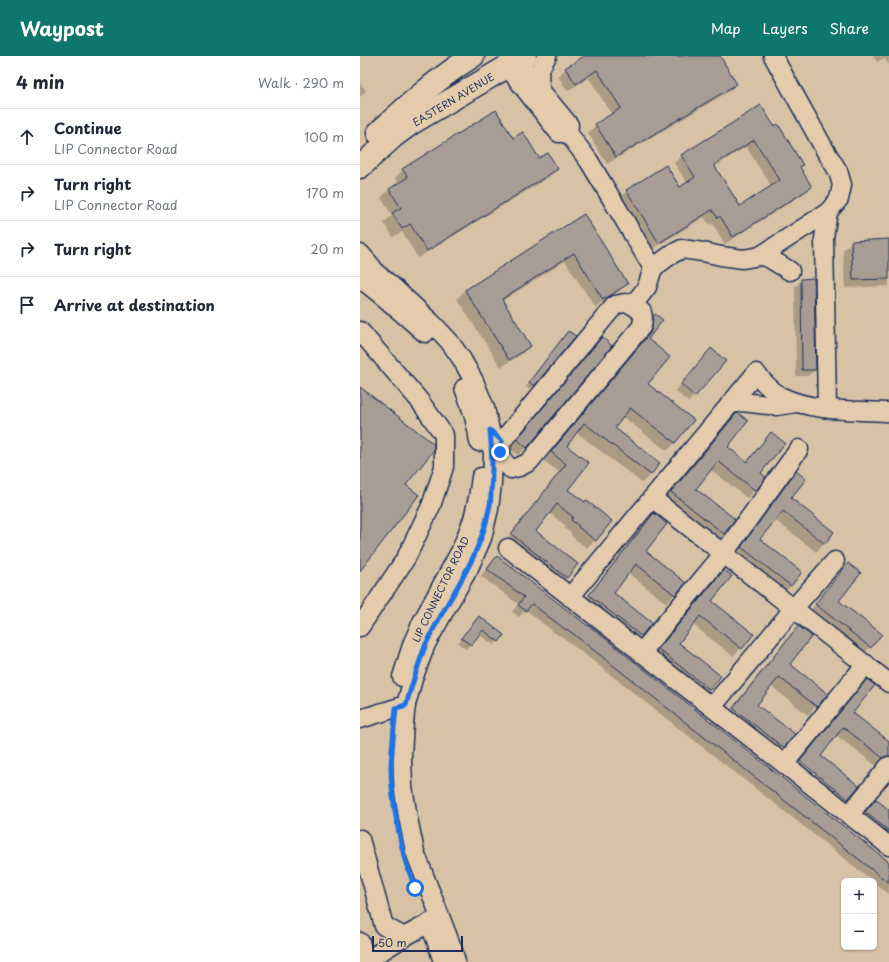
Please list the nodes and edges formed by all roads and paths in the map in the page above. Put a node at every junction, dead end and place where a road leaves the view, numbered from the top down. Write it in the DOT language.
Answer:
graph roads {
  1 [pos="444,56"];
  2 [pos="473,56"];
  3 [pos="547,56"];
  4 [pos="773,56"];
  5 [pos="513,59"];
  6 [pos="429,88"];
  7 [pos="541,91"];
  8 [pos="568,133"];
  9 [pos="383,146"];
  10 [pos="360,149"];
  11 [pos="360,167"];
  12 [pos="360,182"];
  13 [pos="828,212"];
  14 [pos="760,256"];
  15 [pos="363,266"];
  16 [pos="653,268"];
  17 [pos="790,271"];
  18 [pos="633,305"];
  19 [pos="360,331"];
  20 [pos="797,402"];
  21 [pos="730,404"];
  22 [pos="827,408"];
  23 [pos="889,412"];
  24 [pos="496,435"];
  25 [pos="799,449"];
  26 [pos="652,498"];
  27 [pos="508,548"];
  28 [pos="724,553"];
  29 [pos="835,561"];
  30 [pos="570,597"];
  31 [pos="794,608"];
  32 [pos="360,627"];
  33 [pos="641,653"];
  34 [pos="866,664"];
  35 [pos="889,682"];
  36 [pos="401,707"];
  37 [pos="712,708"];
  38 [pos="360,719"];
  39 [pos="784,764"];
  40 [pos="889,766"];
  41 [pos="849,815"];
  42 [pos="360,839"];
  43 [pos="889,846"];
  44 [pos="435,920"];
  45 [pos="404,937"];
  46 [pos="360,942"];
  47 [pos="444,958"];
  48 [pos="365,962"];
  1 -- 6 [label="main road"];
  2 -- 6 [label="main road, EASTERN AVENUE"];
  3 -- 7 [label="street"];
  4 -- 13 [label="street"];
  5 -- 7 [label="street"];
  5 -- 8 [label="street"];
  5 -- 9 [label="main road, EASTERN AVENUE"];
  6 -- 10 [label="main road, EASTERN AVENUE"];
  7 -- 8 [label="street"];
  8 -- 16 [label="street"];
  9 -- 11 [label="main road, EASTERN AVENUE"];
  9 -- 12 [label="main road, EASTERN AVENUE"];
  13 -- 14 [label="street"];
  13 -- 22 [label="street"];
  14 -- 16 [label="street"];
  14 -- 17 [label="street"];
  15 -- 24 [label="street, LIP CONNECTOR ROAD"];
  15 -- 36 [label="street, LIP CONNECTOR ROAD"];
  16 -- 18 [label="street"];
  18 -- 24 [label="street"];
  18 -- 24 [label="street"];
  19 -- 32 [label="street"];
  20 -- 21 [label="street"];
  20 -- 21 [label="street"];
  20 -- 22 [label="street"];
  21 -- 26 [label="street"];
  22 -- 23 [label="street"];
  24 -- 36 [label="street, LIP CONNECTOR ROAD"];
  25 -- 28 [label="street"];
  26 -- 28 [label="street"];
  26 -- 30 [label="street"];
  27 -- 30 [label="street"];
  28 -- 31 [label="street"];
  28 -- 33 [label="street"];
  29 -- 31 [label="street"];
  30 -- 33 [label="street"];
  31 -- 34 [label="street"];
  31 -- 37 [label="street"];
  33 -- 37 [label="street"];
  34 -- 35 [label="street"];
  34 -- 39 [label="street"];
  36 -- 38 [label="street"];
  36 -- 44 [label="street, LIP CONNECTOR ROAD"];
  37 -- 39 [label="street"];
  39 -- 41 [label="street"];
  40 -- 41 [label="street"];
  41 -- 43 [label="street"];
  42 -- 45 [label="street"];
  44 -- 45 [label="street"];
  44 -- 47 [label="street, LIP CONNECTOR ROAD"];
  45 -- 48 [label="street"];
  46 -- 48 [label="street"];
}
